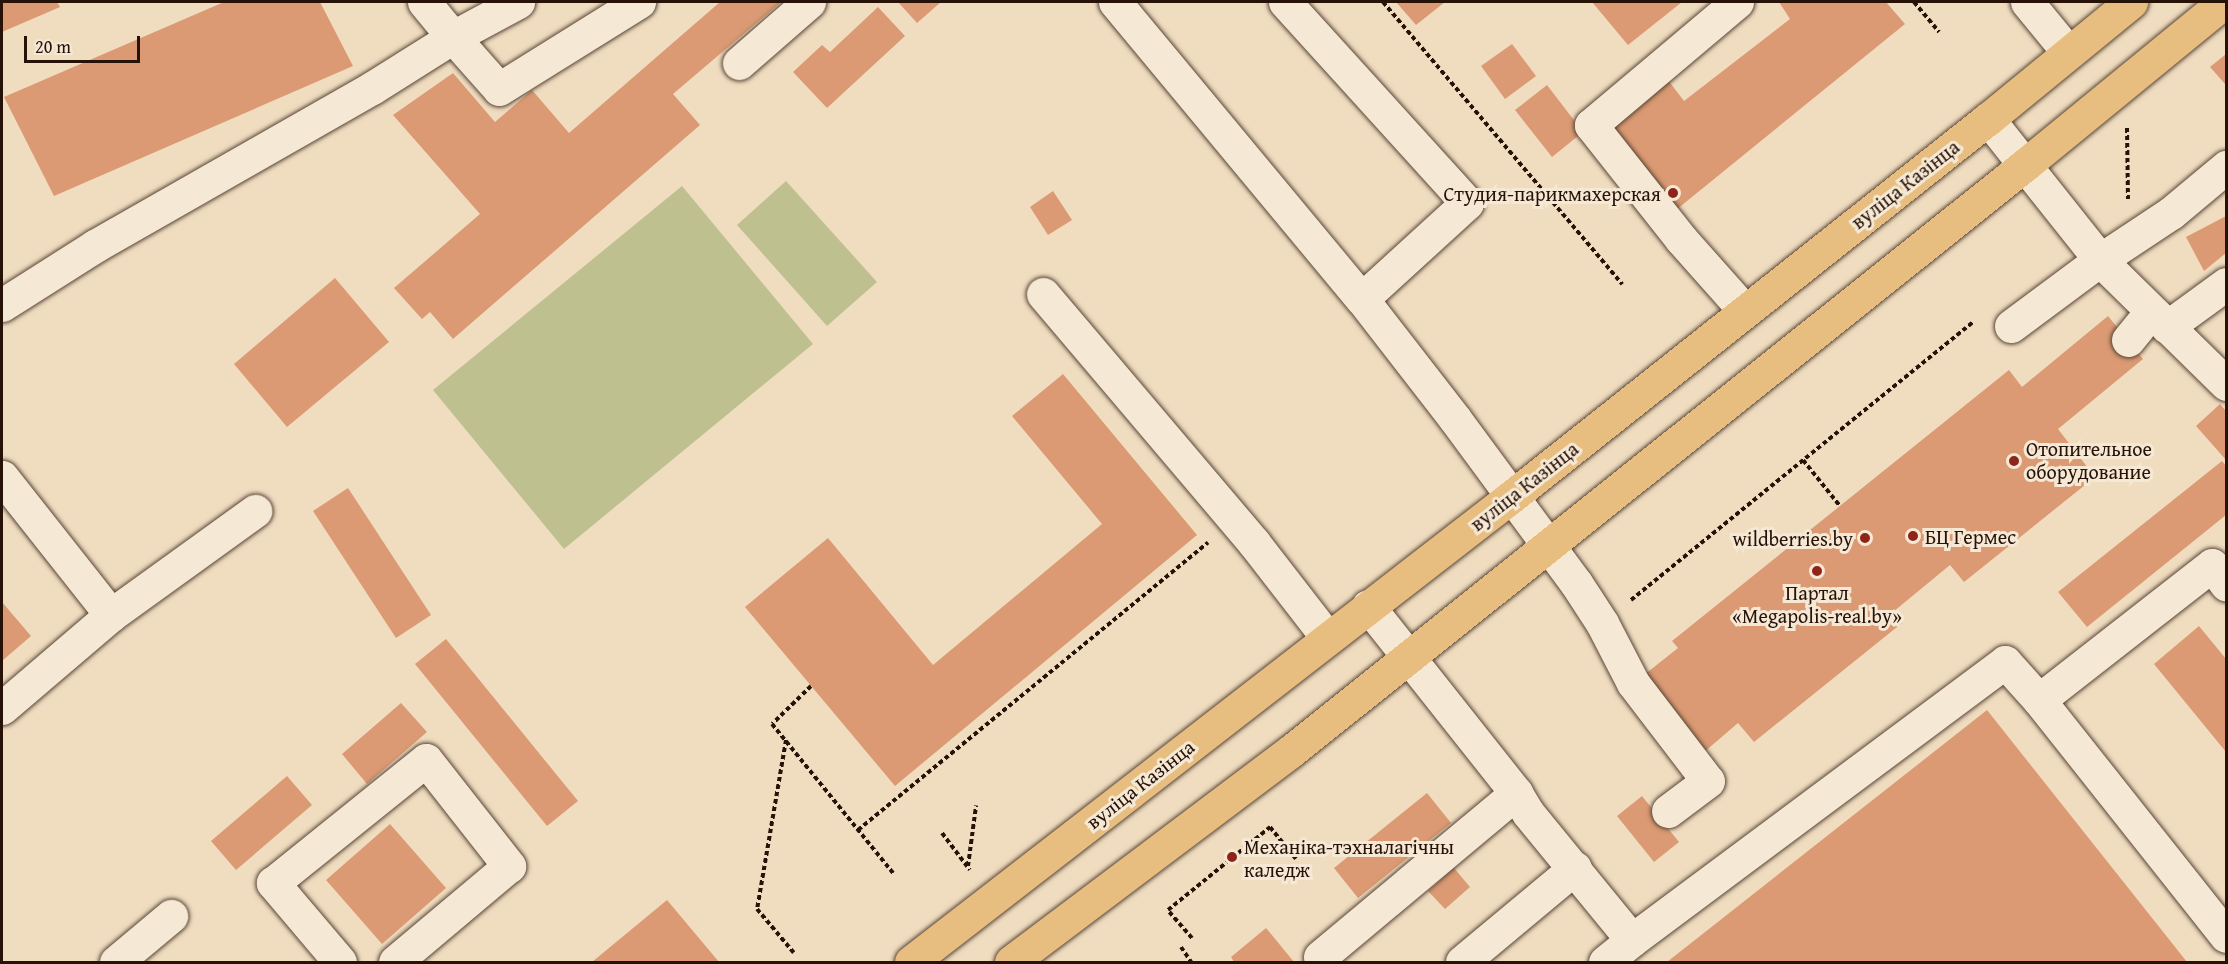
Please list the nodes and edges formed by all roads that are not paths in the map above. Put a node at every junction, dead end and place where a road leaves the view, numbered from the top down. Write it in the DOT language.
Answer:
graph roads {
  1 [pos="424,2"];
  2 [pos="518,2"];
  3 [pos="639,2"];
  4 [pos="809,2"];
  5 [pos="1115,2"];
  6 [pos="1285,2"];
  7 [pos="1737,2"];
  8 [pos="2027,2"];
  9 [pos="2131,2"];
  10 [pos="2224,2"];
  11 [pos="453,37"];
  12 [pos="2068,52"];
  13 [pos="739,63"];
  14 [pos="1988,118"];
  15 [pos="2026,164"];
  16 [pos="2226,167"];
  17 [pos="2100,260"];
  18 [pos="2226,284"];
  19 [pos="1043,294"];
  20 [pos="1362,298"];
  21 [pos="2,305"];
  22 [pos="1745,311"];
  23 [pos="2159,319"];
  24 [pos="2011,326"];
  25 [pos="2128,340"];
  26 [pos="2226,384"];
  27 [pos="2,477"];
  28 [pos="1511,497"];
  29 [pos="255,511"];
  30 [pos="1547,546"];
  31 [pos="2226,584"];
  32 [pos="1368,606"];
  33 [pos="111,615"];
  34 [pos="1602,623"];
  35 [pos="1327,637"];
  36 [pos="1410,657"];
  37 [pos="1653,668"];
  38 [pos="2039,700"];
  39 [pos="2,708"];
  40 [pos="1516,793"];
  41 [pos="1668,811"];
  42 [pos="1575,868"];
  43 [pos="171,916"];
  44 [pos="2226,936"];
  45 [pos="1632,940"];
  46 [pos="1320,957"];
  47 [pos="116,963"];
  48 [pos="340,963"];
  49 [pos="395,963"];
  50 [pos="911,963"];
  51 [pos="1011,963"];
  52 [pos="1462,963"];
  53 [pos="1605,963"];
  1 -- 11 [label="street"];
  2 -- 11 [label="street"];
  3 -- 11 [label="street"];
  4 -- 13 [label="street"];
  5 -- 20 [label="street"];
  6 -- 20 [label="street"];
  7 -- 22 [label="street"];
  8 -- 12 [label="street"];
  9 -- 12 [label="main road, вуліца Казінца"];
  10 -- 15 [label="main road"];
  11 -- 21 [label="street"];
  12 -- 14 [label="main road, вуліца Казінца"];
  14 -- 15 [label="street"];
  14 -- 22 [label="main road, вуліца Казінца"];
  15 -- 17 [label="street"];
  15 -- 30 [label="main road"];
  16 -- 17 [label="street"];
  17 -- 23 [label="street"];
  17 -- 24 [label="street"];
  18 -- 23 [label="street"];
  19 -- 35 [label="street"];
  20 -- 28 [label="street"];
  22 -- 28 [label="main road, вуліца Казінца"];
  23 -- 25 [label="street"];
  23 -- 26 [label="street"];
  27 -- 33 [label="street"];
  28 -- 30 [label="street"];
  28 -- 32 [label="main road, вуліца Казінца"];
  29 -- 33 [label="street"];
  30 -- 34 [label="street"];
  30 -- 36 [label="main road"];
  31 -- 38 [label="street"];
  32 -- 35 [label="main road, вуліца Казінца"];
  32 -- 36 [label="street"];
  33 -- 39 [label="street"];
  34 -- 37 [label="street"];
  34 -- 41 [label="street"];
  35 -- 50 [label="main road, вуліца Казінца"];
  36 -- 40 [label="street"];
  36 -- 51 [label="main road"];
  38 -- 44 [label="street"];
  38 -- 45 [label="street"];
  40 -- 42 [label="street"];
  40 -- 46 [label="street"];
  42 -- 45 [label="street"];
  42 -- 52 [label="street"];
  43 -- 47 [label="street"];
  45 -- 53 [label="street"];
  48 -- 49 [label="street"];
}
